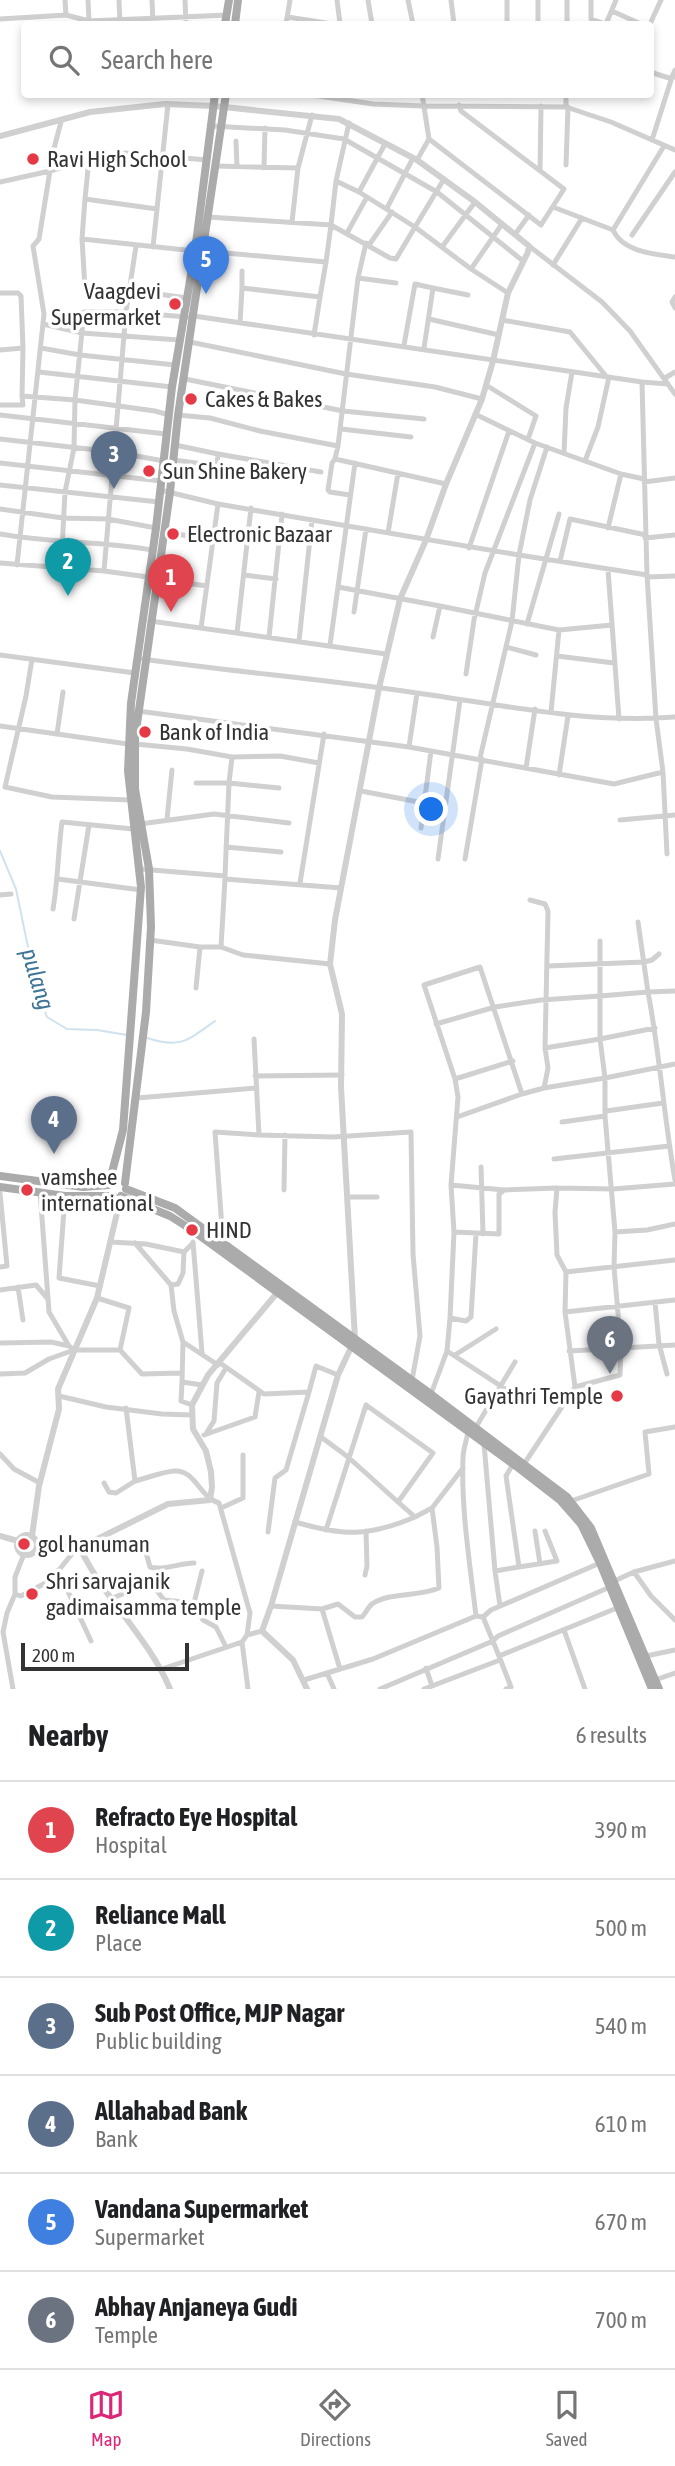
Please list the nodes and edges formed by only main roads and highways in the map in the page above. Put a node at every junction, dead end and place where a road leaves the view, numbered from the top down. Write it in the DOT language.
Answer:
graph roads {
  1 [pos="229,0"];
  2 [pos="238,0"];
  3 [pos="226,20"];
  4 [pos="235,21"];
  5 [pos="215,98"];
  6 [pos="225,98"];
  7 [pos="216,126"];
  8 [pos="211,163"];
  9 [pos="199,251"];
  10 [pos="174,415"];
  11 [pos="160,530"];
  12 [pos="152,578"];
  13 [pos="131,744"];
  14 [pos="137,826"];
  15 [pos="145,869"];
  16 [pos="0,1176"];
  17 [pos="109,1182"];
  18 [pos="0,1187"];
  19 [pos="121,1191"];
  20 [pos="354,1342"];
  21 [pos="472,1429"];
  22 [pos="519,1465"];
  23 [pos="612,1584"];
  24 [pos="652,1689"];
  25 [pos="660,1689"];
  1 -- 3 [label="main road"];
  2 -- 4 [label="main road"];
  5 -- 7 [label="main road"];
  6 -- 7 [label="main road"];
  7 -- 8 [label="main road"];
  8 -- 9 [label="main road"];
  8 -- 9 [label="main road"];
  9 -- 10 [label="main road"];
  9 -- 10 [label="main road"];
  10 -- 11 [label="main road"];
  10 -- 11 [label="main road"];
  11 -- 12 [label="main road"];
  11 -- 12 [label="main road"];
  12 -- 13 [label="main road"];
  12 -- 13 [label="main road"];
  13 -- 14 [label="main road"];
  13 -- 14 [label="main road"];
  14 -- 15 [label="main road"];
  15 -- 17 [label="main road"];
  15 -- 19 [label="main road"];
  16 -- 17 [label="main road"];
  17 -- 19 [label="main road"];
  17 -- 19 [label="main road"];
  18 -- 19 [label="main road"];
  19 -- 20 [label="main road"];
  19 -- 20 [label="main road"];
  20 -- 21 [label="main road"];
  20 -- 21 [label="main road"];
  21 -- 22 [label="main road"];
  21 -- 22 [label="main road"];
  22 -- 23 [label="main road"];
  22 -- 23 [label="main road"];
  23 -- 24 [label="main road"];
  23 -- 25 [label="main road"];
}
